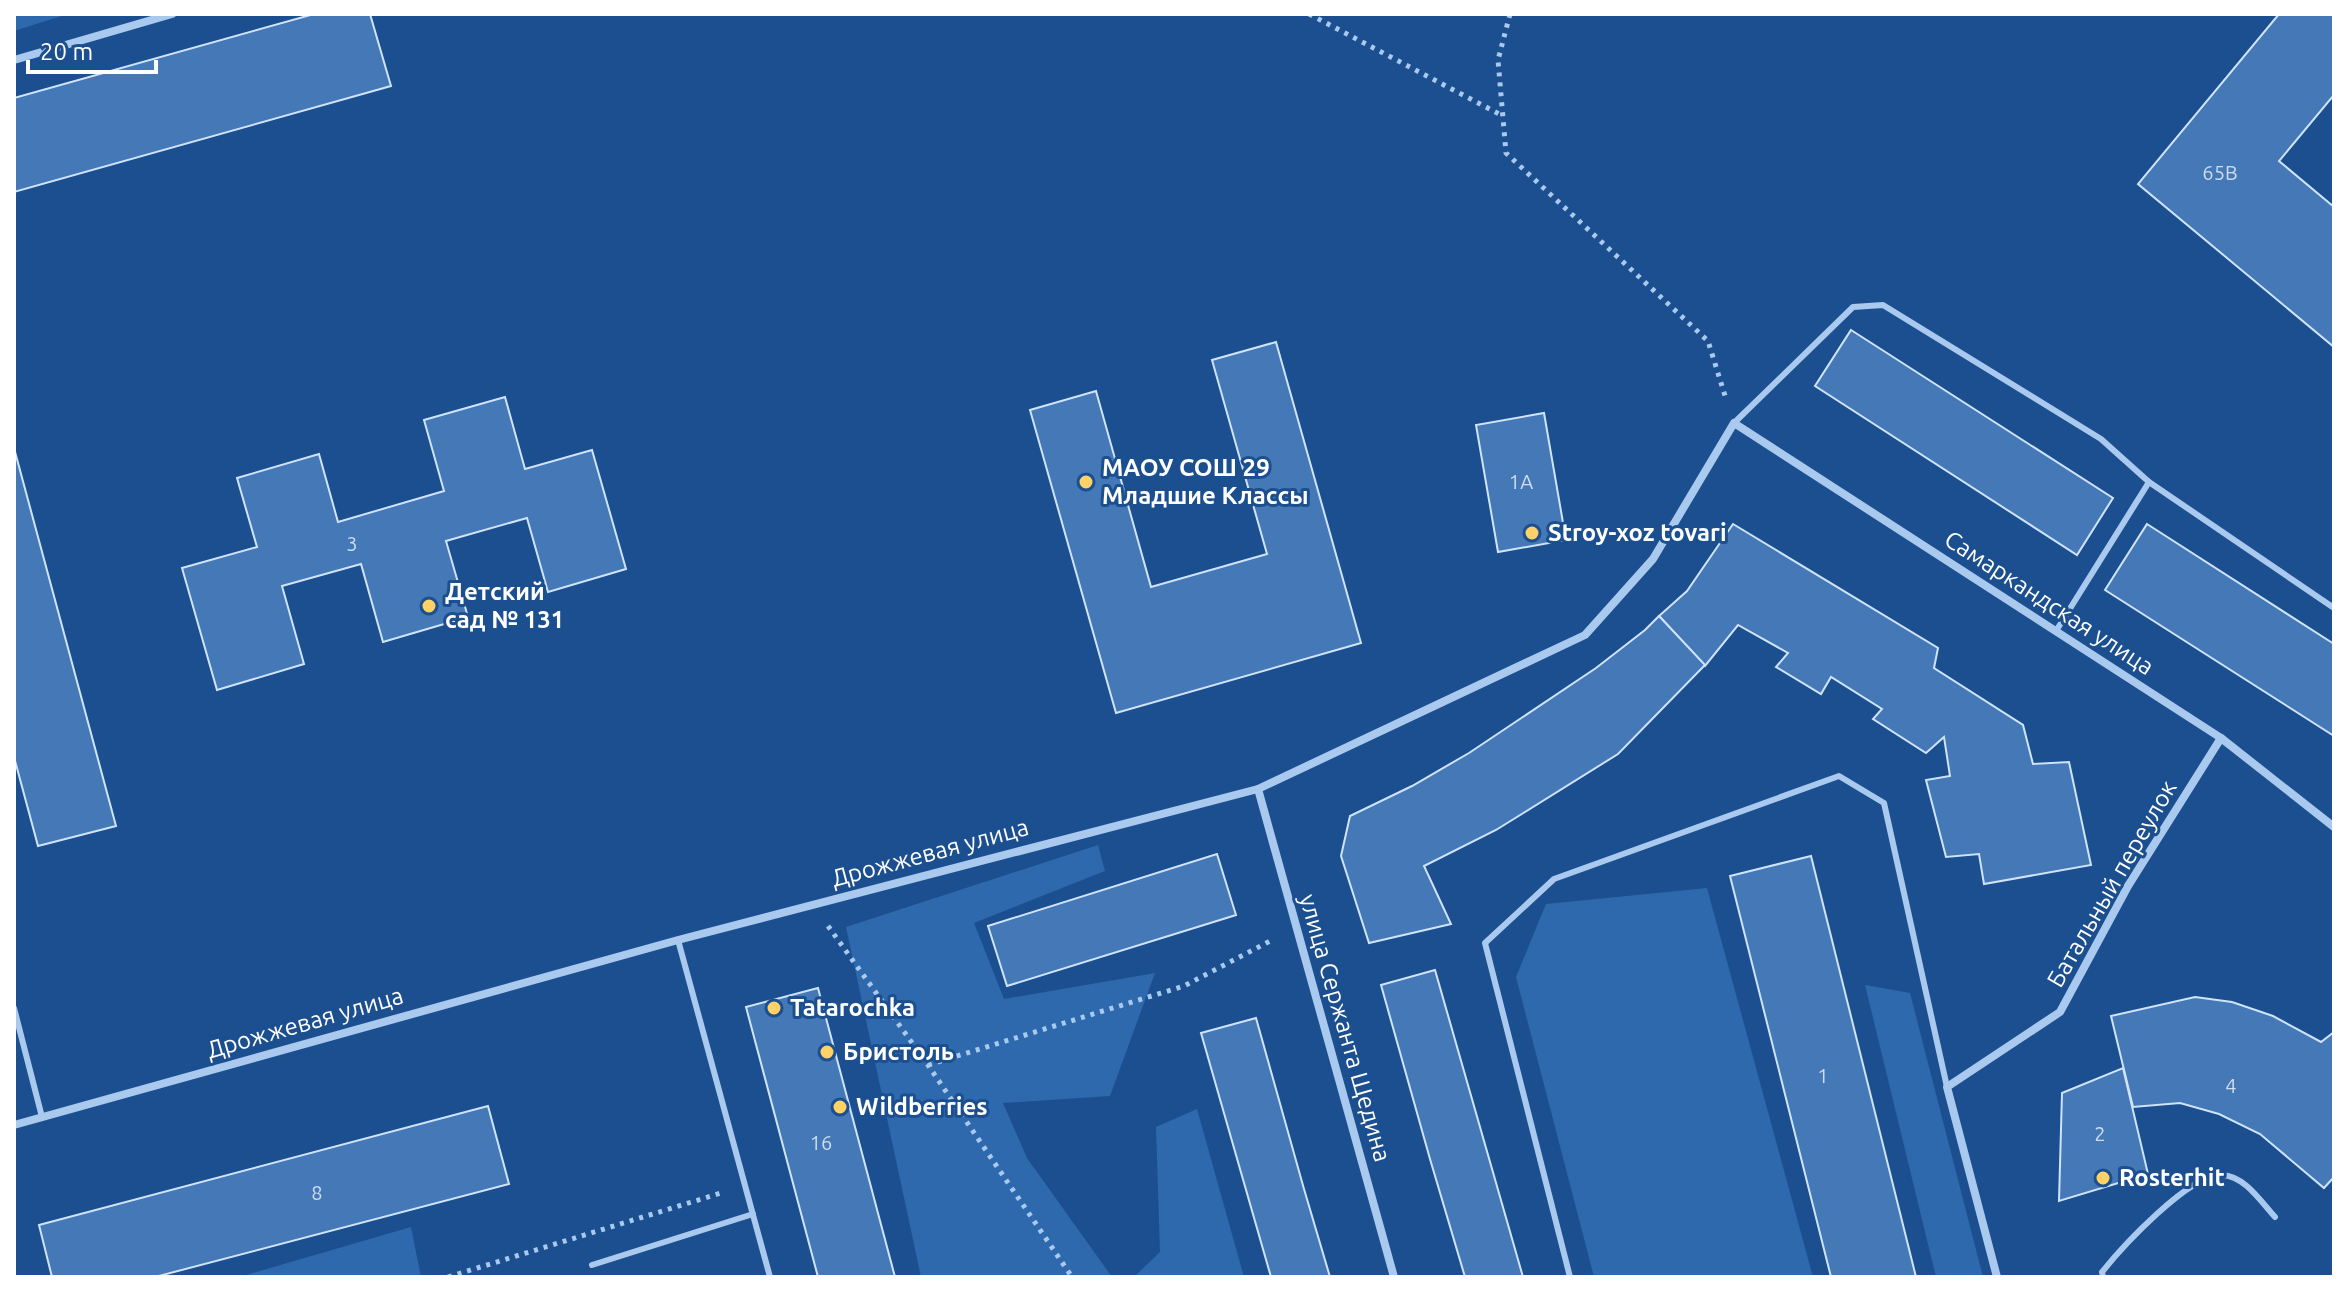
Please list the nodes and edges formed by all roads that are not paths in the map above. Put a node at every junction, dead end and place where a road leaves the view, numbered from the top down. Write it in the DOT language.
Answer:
graph roads {
  1 [pos="172,14"];
  2 [pos="14,60"];
  3 [pos="1734,423"];
  4 [pos="2149,482"];
  5 [pos="2334,608"];
  6 [pos="2056,631"];
  7 [pos="2221,738"];
  8 [pos="1258,789"];
  9 [pos="2334,827"];
  10 [pos="678,940"];
  11 [pos="14,1008"];
  12 [pos="1947,1087"];
  13 [pos="42,1117"];
  14 [pos="14,1125"];
  15 [pos="753,1214"];
  16 [pos="2275,1217"];
  17 [pos="592,1265"];
  18 [pos="770,1277"];
  19 [pos="1394,1277"];
  20 [pos="1570,1277"];
  21 [pos="1997,1277"];
  22 [pos="2103,1277"];
  1 -- 2 [label="street"];
  3 -- 4 [label="lane"];
  3 -- 6 [label="street, Самаркандская улица"];
  3 -- 8 [label="street, Дрожжевая улица"];
  4 -- 5 [label="lane"];
  4 -- 6 [label="lane"];
  6 -- 7 [label="street, Самаркандская улица"];
  7 -- 9 [label="street, Самаркандская улица"];
  7 -- 12 [label="street, Батальный переулок"];
  8 -- 10 [label="street, Дрожжевая улица"];
  8 -- 19 [label="street, улица Сержанта Щедина"];
  10 -- 13 [label="street, Дрожжевая улица"];
  10 -- 15 [label="lane"];
  11 -- 13 [label="lane"];
  12 -- 20 [label="lane"];
  12 -- 21 [label="street"];
  13 -- 14 [label="street, Дрожжевая улица"];
  15 -- 17 [label="lane"];
  15 -- 18 [label="lane"];
  16 -- 22 [label="lane"];
}
